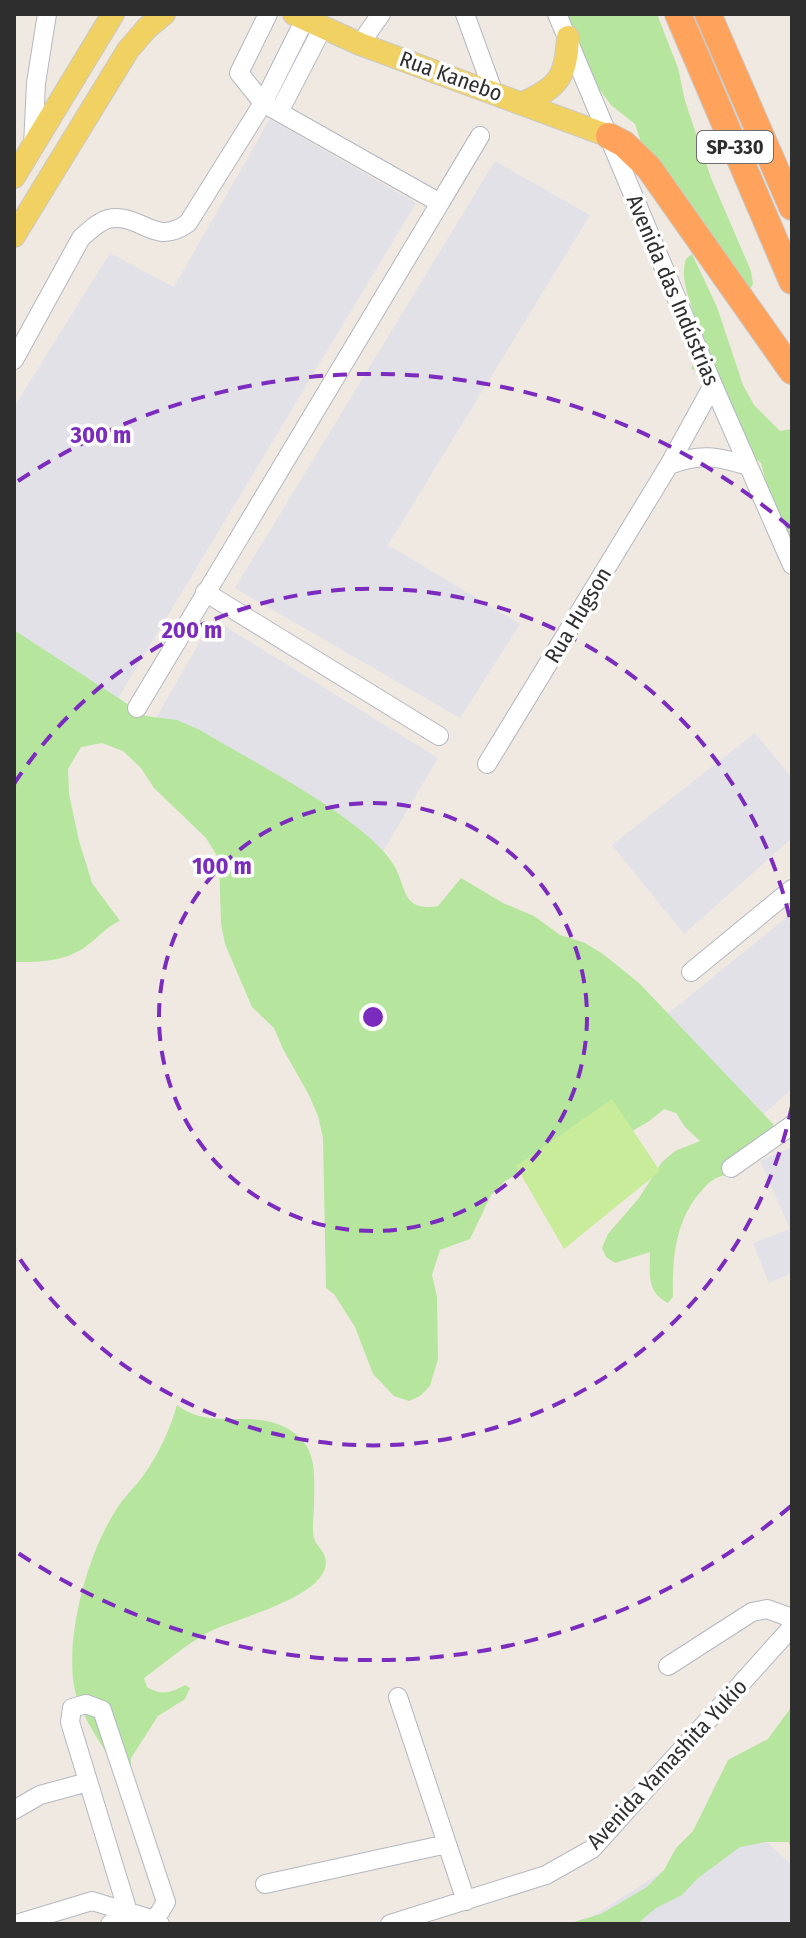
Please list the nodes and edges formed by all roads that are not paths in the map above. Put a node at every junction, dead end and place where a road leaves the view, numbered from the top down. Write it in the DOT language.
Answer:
graph roads {
  1 [pos="47,14"];
  2 [pos="113,14"];
  3 [pos="164,14"];
  4 [pos="268,14"];
  5 [pos="381,14"];
  6 [pos="465,14"];
  7 [pos="557,14"];
  8 [pos="678,14"];
  9 [pos="708,14"];
  10 [pos="307,20"];
  11 [pos="568,37"];
  12 [pos="360,44"];
  13 [pos="493,91"];
  14 [pos="523,103"];
  15 [pos="271,108"];
  16 [pos="480,136"];
  17 [pos="609,136"];
  18 [pos="33,146"];
  19 [pos="14,177"];
  20 [pos="440,203"];
  21 [pos="792,207"];
  22 [pos="14,236"];
  23 [pos="792,281"];
  24 [pos="14,360"];
  25 [pos="792,371"];
  26 [pos="713,385"];
  27 [pos="669,465"];
  28 [pos="748,466"];
  29 [pos="792,565"];
  30 [pos="205,592"];
  31 [pos="137,708"];
  32 [pos="439,736"];
  33 [pos="487,764"];
  34 [pos="792,889"];
  35 [pos="691,972"];
  36 [pos="792,1125"];
  37 [pos="731,1168"];
  38 [pos="792,1618"];
  39 [pos="792,1627"];
  40 [pos="668,1666"];
  41 [pos="398,1697"];
  42 [pos="88,1782"];
  43 [pos="130,1794"];
  44 [pos="95,1803"];
  45 [pos="14,1810"];
  46 [pos="447,1844"];
  47 [pos="265,1884"];
  48 [pos="466,1901"];
  49 [pos="128,1912"];
  50 [pos="157,1922"];
  51 [pos="16,1924"];
  52 [pos="110,1924"];
  53 [pos="390,1924"];
  1 -- 18 [label="street"];
  2 -- 18 [label="main road"];
  3 -- 22 [label="main road"];
  4 -- 15 [label="street"];
  5 -- 12 [label="street"];
  6 -- 13 [label="street"];
  7 -- 11 [label="street, Avenida das Indústrias"];
  8 -- 23 [label="highway, SP-330"];
  9 -- 21 [label="highway, SP-330"];
  10 -- 12 [label="main road, Rua Kanebo"];
  10 -- 15 [label="street"];
  11 -- 14 [label="main road"];
  11 -- 17 [label="street, Avenida das Indústrias"];
  12 -- 13 [label="main road, Rua Kanebo"];
  13 -- 14 [label="main road, Rua Kanebo"];
  14 -- 17 [label="main road, Rua Kanebo"];
  15 -- 20 [label="street"];
  15 -- 24 [label="street"];
  16 -- 20 [label="street"];
  17 -- 25 [label="highway"];
  17 -- 26 [label="street, Avenida das Indústrias"];
  18 -- 19 [label="main road"];
  20 -- 30 [label="street"];
  26 -- 27 [label="street, Rua Hugson"];
  26 -- 28 [label="street, Avenida das Indústrias"];
  27 -- 28 [label="street"];
  27 -- 33 [label="street, Rua Hugson"];
  28 -- 29 [label="street, Avenida das Indústrias"];
  30 -- 31 [label="street"];
  30 -- 32 [label="street"];
  34 -- 35 [label="street"];
  36 -- 37 [label="street"];
  38 -- 40 [label="street"];
  39 -- 48 [label="street, Avenida Yamashita Yukio"];
  41 -- 46 [label="street"];
  42 -- 43 [label="street"];
  42 -- 44 [label="street"];
  42 -- 45 [label="street"];
  43 -- 44 [label="street"];
  43 -- 50 [label="street"];
  44 -- 49 [label="street"];
  46 -- 47 [label="street"];
  46 -- 48 [label="street"];
  48 -- 53 [label="street, Avenida Yamashita Yukio"];
  49 -- 50 [label="street"];
  49 -- 51 [label="street"];
  49 -- 52 [label="street"];
}
